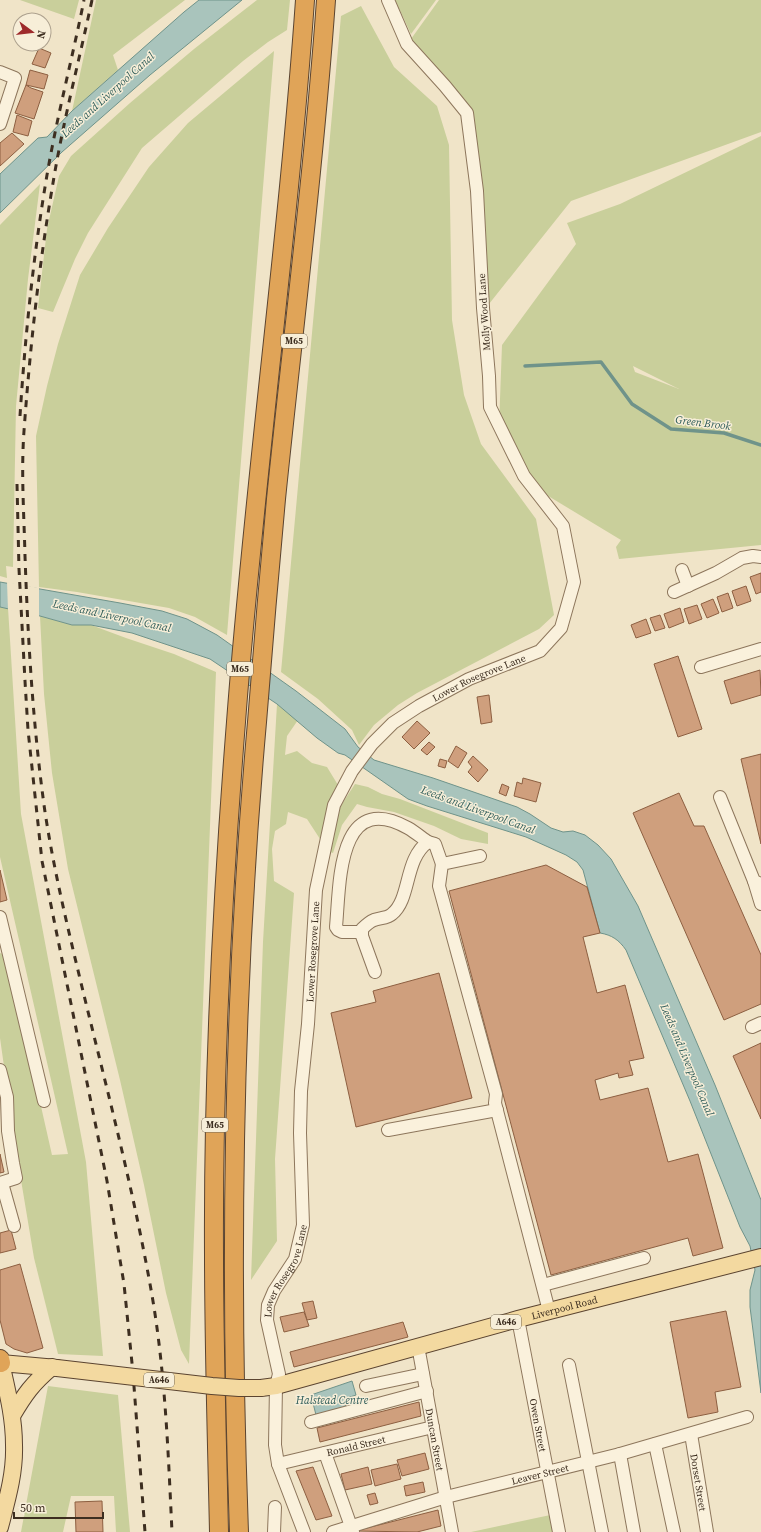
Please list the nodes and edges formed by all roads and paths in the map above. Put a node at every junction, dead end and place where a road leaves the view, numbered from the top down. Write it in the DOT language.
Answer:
graph roads {
  1 [pos="305,0"];
  2 [pos="326,0"];
  3 [pos="388,0"];
  4 [pos="0,72"];
  5 [pos="0,124"];
  6 [pos="761,557"];
  7 [pos="682,570"];
  8 [pos="688,586"];
  9 [pos="674,592"];
  10 [pos="562,628"];
  11 [pos="758,650"];
  12 [pos="701,667"];
  13 [pos="720,797"];
  14 [pos="428,842"];
  15 [pos="480,856"];
  16 [pos="442,864"];
  17 [pos="757,882"];
  18 [pos="761,904"];
  19 [pos="0,917"];
  20 [pos="362,932"];
  21 [pos="375,972"];
  22 [pos="0,1070"];
  23 [pos="44,1101"];
  24 [pos="497,1110"];
  25 [pos="388,1130"];
  26 [pos="1,1183"];
  27 [pos="14,1226"];
  28 [pos="761,1257"];
  29 [pos="644,1258"];
  30 [pos="543,1285"];
  31 [pos="549,1311"];
  32 [pos="518,1319"];
  33 [pos="418,1346"];
  34 [pos="0,1362"];
  35 [pos="569,1365"];
  36 [pos="55,1368"];
  37 [pos="423,1374"];
  38 [pos="366,1386"];
  39 [pos="268,1387"];
  40 [pos="426,1391"];
  41 [pos="12,1416"];
  42 [pos="748,1417"];
  43 [pos="311,1422"];
  44 [pos="433,1427"];
  45 [pos="691,1434"];
  46 [pos="655,1444"];
  47 [pos="324,1453"];
  48 [pos="620,1454"];
  49 [pos="588,1462"];
  50 [pos="278,1464"];
  51 [pos="547,1472"];
  52 [pos="5,1484"];
  53 [pos="446,1498"];
  54 [pos="275,1507"];
  55 [pos="0,1527"];
  56 [pos="352,1529"];
  57 [pos="219,1532"];
  58 [pos="239,1532"];
  59 [pos="274,1532"];
  60 [pos="304,1532"];
  61 [pos="332,1532"];
  62 [pos="452,1532"];
  63 [pos="559,1532"];
  64 [pos="602,1532"];
  65 [pos="634,1532"];
  66 [pos="674,1532"];
  67 [pos="707,1532"];
  1 -- 57 [label="highway, M65"];
  2 -- 58 [label="highway, M65"];
  3 -- 10 [label="street, Molly Wood Lane"];
  4 -- 5 [label="street"];
  6 -- 8 [label="street"];
  7 -- 8 [label="street"];
  8 -- 9 [label="street"];
  10 -- 39 [label="street, Lower Rosegrove Lane"];
  11 -- 12 [label="street"];
  13 -- 17 [label="street"];
  14 -- 16 [label="street"];
  14 -- 20 [label="street"];
  14 -- 20 [label="street"];
  15 -- 16 [label="street"];
  16 -- 24 [label="street"];
  17 -- 18 [label="street"];
  19 -- 23 [label="street"];
  20 -- 21 [label="street"];
  22 -- 26 [label="street"];
  24 -- 25 [label="street"];
  24 -- 30 [label="street"];
  26 -- 27 [label="street"];
  28 -- 31 [label="main road, Liverpool Road / A646"];
  29 -- 30 [label="street"];
  30 -- 31 [label="street"];
  31 -- 32 [label="main road, Liverpool Road / A646"];
  32 -- 33 [label="main road, Liverpool Road / A646"];
  32 -- 51 [label="street, Owen Street"];
  33 -- 37 [label="street, Duncan Street"];
  33 -- 39 [label="main road, Liverpool Road / A646"];
  34 -- 36 [label="main road, A646"];
  34 -- 41 [label="main road"];
  35 -- 49 [label="street"];
  36 -- 39 [label="main road, A646, bridge"];
  36 -- 41 [label="main road"];
  37 -- 38 [label="street"];
  37 -- 40 [label="street, Duncan Street"];
  39 -- 50 [label="street, Lower Rosegrove Lane"];
  40 -- 43 [label="street"];
  40 -- 44 [label="street, Duncan Street"];
  41 -- 52 [label="main road"];
  42 -- 45 [label="street, Leaver Street"];
  44 -- 47 [label="street, Ronald Street"];
  44 -- 53 [label="street, Duncan Street"];
  45 -- 46 [label="street, Leaver Street"];
  45 -- 67 [label="street, Dorset Street"];
  46 -- 48 [label="street, Leaver Street"];
  46 -- 66 [label="street"];
  47 -- 50 [label="street, Ronald Street"];
  47 -- 56 [label="street"];
  48 -- 49 [label="street, Leaver Street"];
  48 -- 65 [label="street"];
  49 -- 51 [label="street, Leaver Street"];
  49 -- 64 [label="street"];
  50 -- 60 [label="street, Lower Rosegrove Lane"];
  51 -- 53 [label="street, Leaver Street"];
  51 -- 63 [label="street, Owen Street"];
  52 -- 55 [label="main road"];
  53 -- 56 [label="street, Leaver Street"];
  53 -- 62 [label="street, Duncan Street"];
  54 -- 59 [label="street"];
  56 -- 61 [label="street, Leaver Street"];
}
